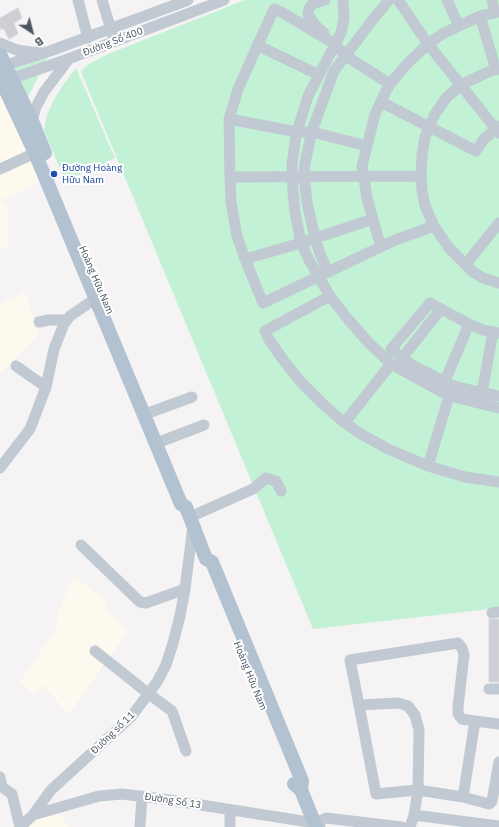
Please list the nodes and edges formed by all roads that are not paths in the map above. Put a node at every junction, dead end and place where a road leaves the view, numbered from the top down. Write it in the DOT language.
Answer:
graph roads {
  1 [pos="78,0"];
  2 [pos="102,0"];
  3 [pos="188,0"];
  4 [pos="224,0"];
  5 [pos="325,0"];
  6 [pos="343,0"];
  7 [pos="389,0"];
  8 [pos="398,0"];
  9 [pos="447,0"];
  10 [pos="492,0"];
  11 [pos="498,14"];
  12 [pos="481,20"];
  13 [pos="459,26"];
  14 [pos="110,29"];
  15 [pos="88,38"];
  16 [pos="114,41"];
  17 [pos="0,42"];
  18 [pos="336,42"];
  19 [pos="257,46"];
  20 [pos="430,47"];
  21 [pos="50,51"];
  22 [pos="346,56"];
  23 [pos="68,59"];
  24 [pos="498,69"];
  25 [pos="3,71"];
  26 [pos="319,76"];
  27 [pos="390,84"];
  28 [pos="461,86"];
  29 [pos="381,102"];
  30 [pos="229,119"];
  31 [pos="32,121"];
  32 [pos="429,127"];
  33 [pos="498,130"];
  34 [pos="297,132"];
  35 [pos="312,132"];
  36 [pos="367,146"];
  37 [pos="35,153"];
  38 [pos="0,169"];
  39 [pos="304,176"];
  40 [pos="364,176"];
  41 [pos="421,176"];
  42 [pos="230,177"];
  43 [pos="293,177"];
  44 [pos="373,219"];
  45 [pos="499,223"];
  46 [pos="434,226"];
  47 [pos="315,239"];
  48 [pos="301,244"];
  49 [pos="382,246"];
  50 [pos="245,259"];
  51 [pos="466,264"];
  52 [pos="330,272"];
  53 [pos="318,277"];
  54 [pos="499,283"];
  55 [pos="330,296"];
  56 [pos="99,297"];
  57 [pos="67,320"];
  58 [pos="39,322"];
  59 [pos="469,324"];
  60 [pos="496,332"];
  61 [pos="391,364"];
  62 [pos="16,366"];
  63 [pos="444,382"];
  64 [pos="46,387"];
  65 [pos="482,393"];
  66 [pos="449,396"];
  67 [pos="499,396"];
  68 [pos="192,397"];
  69 [pos="499,408"];
  70 [pos="151,412"];
  71 [pos="344,422"];
  72 [pos="204,425"];
  73 [pos="162,441"];
  74 [pos="2,463"];
  75 [pos="428,466"];
  76 [pos="499,482"];
  77 [pos="281,490"];
  78 [pos="189,517"];
  79 [pos="81,545"];
  80 [pos="206,558"];
  81 [pos="188,563"];
  82 [pos="185,589"];
  83 [pos="95,651"];
  84 [pos="149,694"];
  85 [pos="359,705"];
  86 [pos="476,721"];
  87 [pos="499,724"];
  88 [pos="186,751"];
  89 [pos="499,762"];
  90 [pos="0,777"];
  91 [pos="418,790"];
  92 [pos="142,796"];
  93 [pos="463,797"];
  94 [pos="230,810"];
  95 [pos="414,814"];
  96 [pos="33,815"];
  97 [pos="318,826"];
  98 [pos="499,826"];
  99 [pos="20,827"];
  100 [pos="140,827"];
  101 [pos="230,827"];
  102 [pos="402,827"];
  103 [pos="410,827"];
  1 -- 15 [label="street"];
  2 -- 14 [label="street"];
  3 -- 14 [label="street, Đường Số 400"];
  4 -- 16 [label="street, Đường Số 400"];
  5 -- 18 [label="street"];
  6 -- 18 [label="street"];
  7 -- 22 [label="street"];
  8 -- 20 [label="street"];
  9 -- 13 [label="street"];
  10 -- 11 [label="street"];
  11 -- 12 [label="street"];
  12 -- 13 [label="street"];
  12 -- 20 [label="street"];
  12 -- 24 [label="street"];
  13 -- 20 [label="street"];
  14 -- 15 [label="street, Đường Số 400"];
  14 -- 16 [label="street"];
  15 -- 21 [label="street, Đường Số 400"];
  16 -- 23 [label="street, Đường Số 400"];
  17 -- 21 [label="street"];
  18 -- 19 [label="street"];
  18 -- 22 [label="street"];
  18 -- 26 [label="street"];
  19 -- 26 [label="street"];
  19 -- 30 [label="street"];
  20 -- 27 [label="street"];
  20 -- 28 [label="street"];
  21 -- 25 [label="street, Đường Số 400"];
  22 -- 27 [label="street"];
  22 -- 35 [label="street"];
  23 -- 25 [label="street, Đường Số 400"];
  23 -- 31 [label="street"];
  24 -- 28 [label="street"];
  25 -- 31 [label="main road, Hoàng Hữu Nam"];
  25 -- 37 [label="main road, Hoàng Hữu Nam"];
  26 -- 34 [label="street"];
  27 -- 29 [label="street"];
  28 -- 32 [label="street"];
  28 -- 33 [label="street"];
  29 -- 32 [label="street"];
  29 -- 36 [label="street"];
  30 -- 34 [label="street"];
  30 -- 42 [label="street"];
  31 -- 56 [label="main road, Hoàng Hữu Nam"];
  32 -- 33 [label="street"];
  32 -- 41 [label="street"];
  34 -- 35 [label="street"];
  34 -- 43 [label="street"];
  35 -- 36 [label="street"];
  35 -- 39 [label="street"];
  36 -- 40 [label="street"];
  37 -- 38 [label="street"];
  37 -- 56 [label="main road, Hoàng Hữu Nam"];
  39 -- 40 [label="street"];
  39 -- 43 [label="street"];
  39 -- 47 [label="street"];
  40 -- 41 [label="street"];
  40 -- 44 [label="street"];
  41 -- 46 [label="street"];
  42 -- 43 [label="street"];
  42 -- 50 [label="street"];
  43 -- 48 [label="street"];
  44 -- 47 [label="street"];
  44 -- 49 [label="street"];
  45 -- 51 [label="street"];
  46 -- 49 [label="street"];
  46 -- 51 [label="street"];
  47 -- 48 [label="street"];
  47 -- 52 [label="street"];
  48 -- 50 [label="street"];
  48 -- 53 [label="street"];
  49 -- 52 [label="street"];
  50 -- 53 [label="street"];
  51 -- 54 [label="street"];
  52 -- 53 [label="street"];
  53 -- 55 [label="street"];
  55 -- 61 [label="street"];
  55 -- 71 [label="street"];
  56 -- 57 [label="street"];
  56 -- 70 [label="main road, Hoàng Hữu Nam"];
  56 -- 78 [label="main road, Hoàng Hữu Nam"];
  57 -- 58 [label="street"];
  57 -- 64 [label="street"];
  59 -- 60 [label="street"];
  59 -- 63 [label="street"];
  59 -- 63 [label="street"];
  60 -- 65 [label="street"];
  61 -- 66 [label="street"];
  61 -- 71 [label="street"];
  62 -- 64 [label="street"];
  63 -- 65 [label="street"];
  64 -- 74 [label="street"];
  65 -- 67 [label="street"];
  66 -- 69 [label="street"];
  66 -- 75 [label="street"];
  68 -- 70 [label="street"];
  70 -- 73 [label="main road, Hoàng Hữu Nam"];
  71 -- 75 [label="street"];
  72 -- 73 [label="street"];
  73 -- 78 [label="main road, Hoàng Hữu Nam"];
  75 -- 76 [label="street"];
  77 -- 78 [label="street"];
  78 -- 80 [label="main road, Hoàng Hữu Nam"];
  78 -- 81 [label="street, Đường số 11"];
  79 -- 82 [label="street"];
  80 -- 81 [label="street"];
  80 -- 97 [label="main road, Hoàng Hữu Nam"];
  81 -- 82 [label="street, Đường số 11"];
  82 -- 84 [label="street, Đường số 11"];
  83 -- 84 [label="street"];
  84 -- 88 [label="street"];
  84 -- 96 [label="street, Đường số 11"];
  85 -- 86 [label="street"];
  85 -- 91 [label="street"];
  85 -- 91 [label="street"];
  86 -- 87 [label="street"];
  86 -- 93 [label="street"];
  89 -- 93 [label="street"];
  90 -- 99 [label="street"];
  91 -- 93 [label="street"];
  91 -- 95 [label="street"];
  92 -- 94 [label="street, Đường Số 13"];
  92 -- 96 [label="street, Đường Số 13"];
  92 -- 100 [label="street"];
  94 -- 97 [label="street, Đường Số 13"];
  94 -- 101 [label="street"];
  95 -- 98 [label="street"];
  95 -- 103 [label="street"];
  96 -- 99 [label="street, Đường số 11"];
  97 -- 102 [label="street, Đường Số 13"];
}
